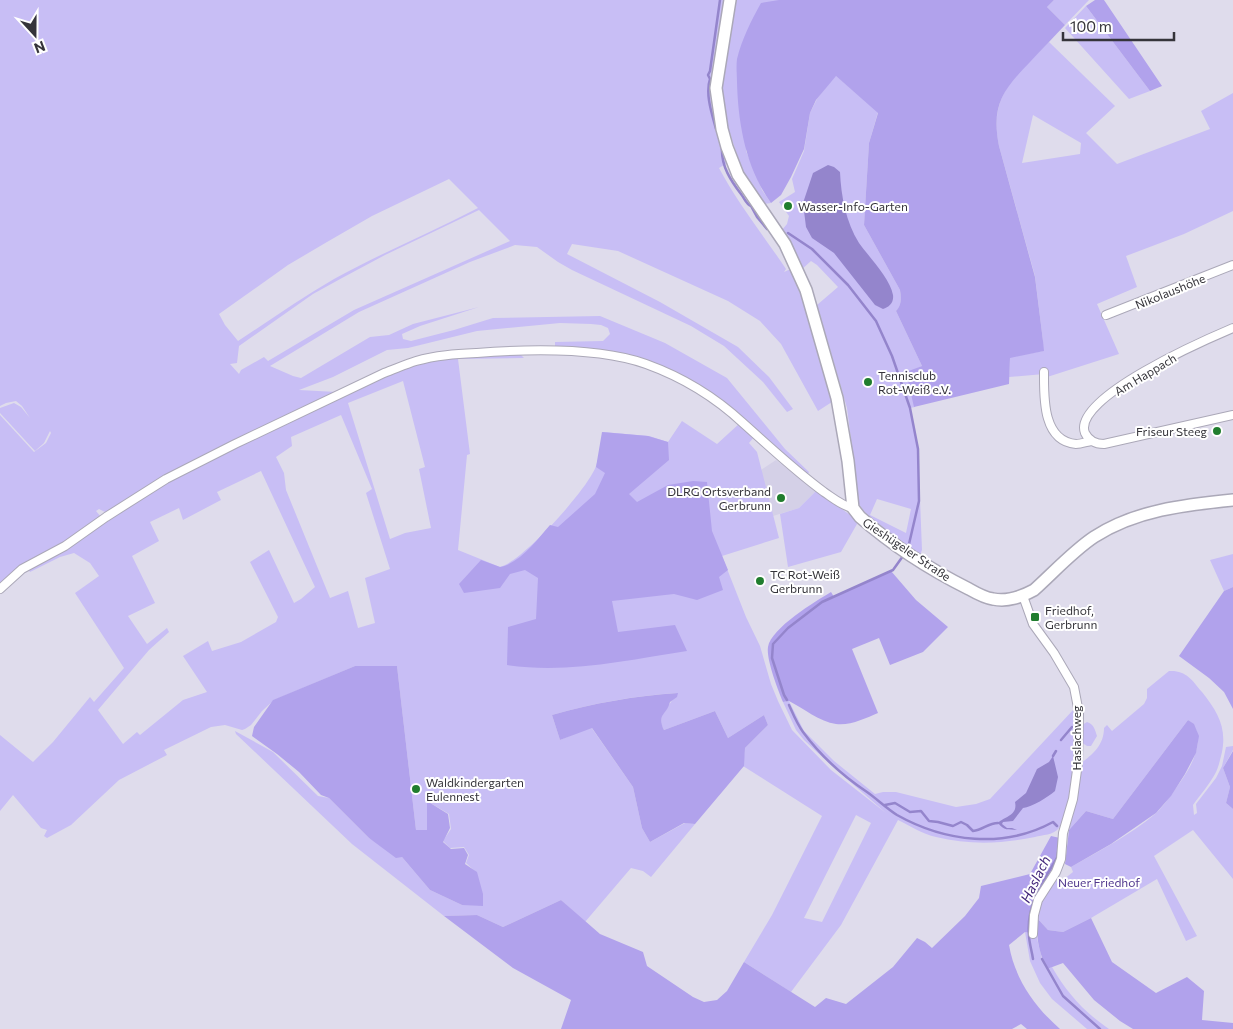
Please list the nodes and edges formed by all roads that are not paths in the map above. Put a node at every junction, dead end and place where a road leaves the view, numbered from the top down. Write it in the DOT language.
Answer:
graph roads {
  1 [pos="730,0"];
  2 [pos="1233,264"];
  3 [pos="1106,316"];
  4 [pos="1233,328"];
  5 [pos="1044,372"];
  6 [pos="1233,415"];
  7 [pos="1091,441"];
  8 [pos="1233,500"];
  9 [pos="857,513"];
  10 [pos="0,589"];
  11 [pos="1023,596"];
  12 [pos="1033,934"];
  1 -- 9 [label="street"];
  2 -- 3 [label="street, Nikolaushöhe"];
  4 -- 7 [label="street, Am Happach"];
  5 -- 7 [label="street"];
  6 -- 7 [label="street"];
  8 -- 11 [label="street, Gieshügeler Straße"];
  9 -- 10 [label="street"];
  9 -- 11 [label="street, Gieshügeler Straße"];
  11 -- 12 [label="street, Haslachweg"];
}
